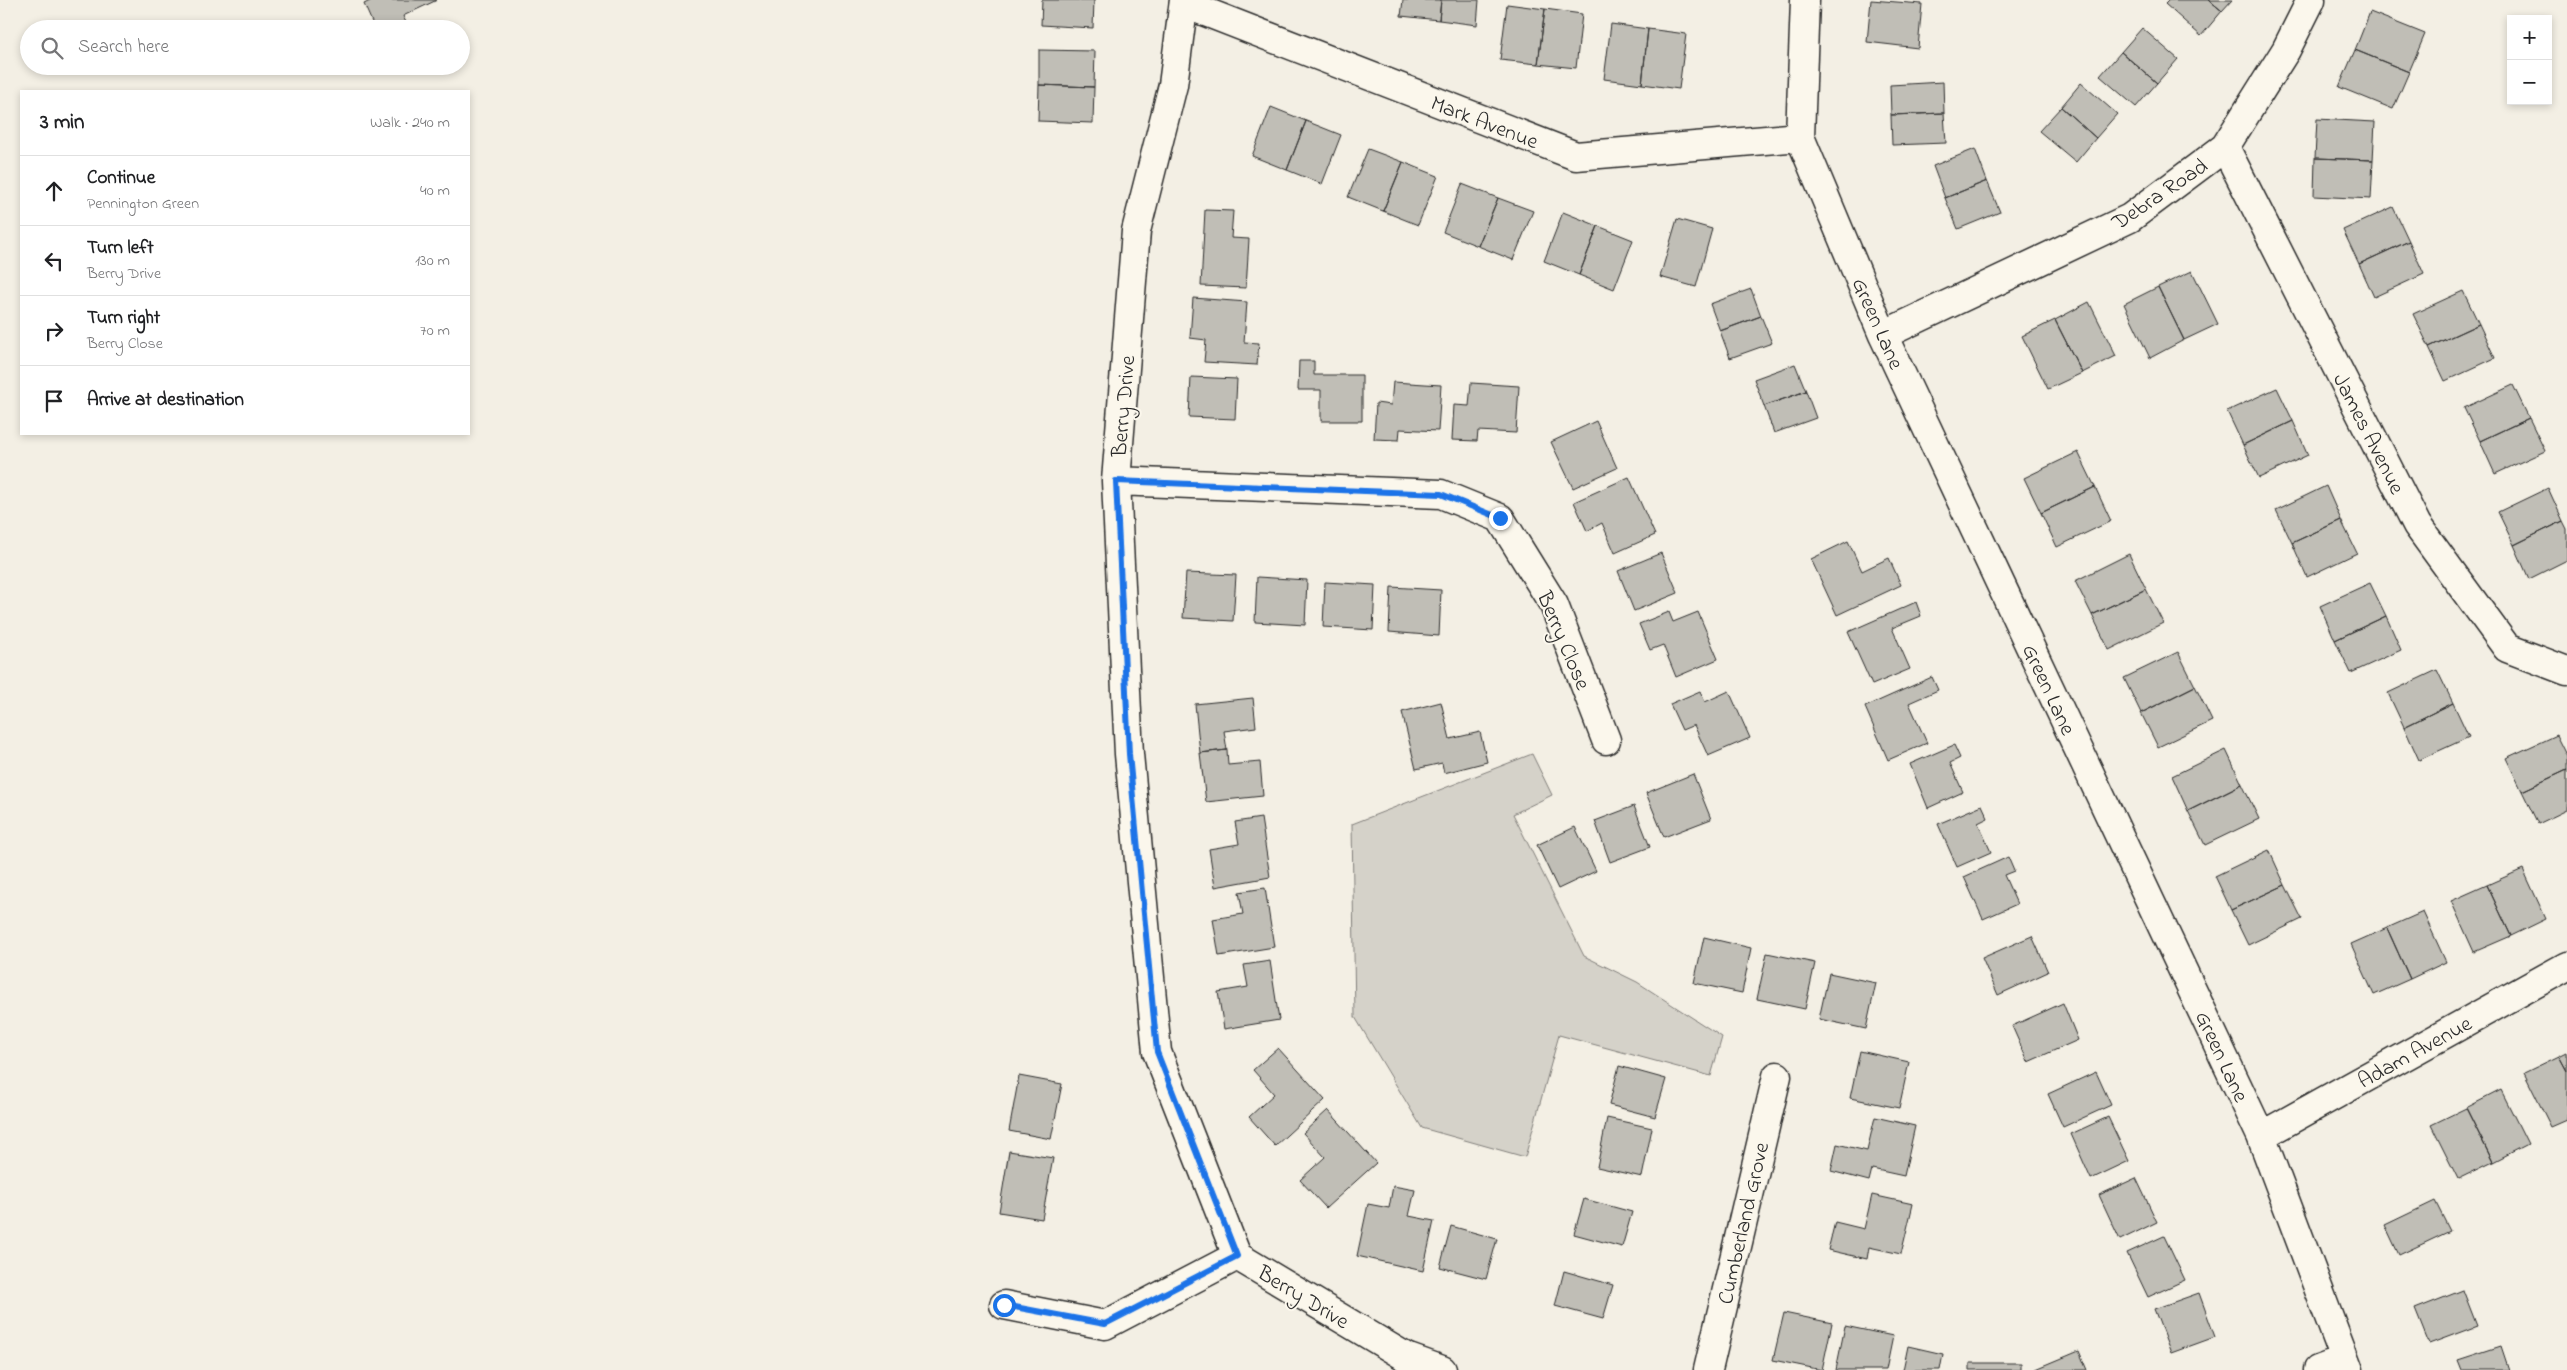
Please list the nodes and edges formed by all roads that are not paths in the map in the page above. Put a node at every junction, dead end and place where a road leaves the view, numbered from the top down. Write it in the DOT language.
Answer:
graph roads {
  1 [pos="1805,0"];
  2 [pos="2311,0"];
  3 [pos="1184,2"];
  4 [pos="1800,136"];
  5 [pos="2225,147"];
  6 [pos="1883,335"];
  7 [pos="1116,481"];
  8 [pos="2567,671"];
  9 [pos="1606,740"];
  10 [pos="2567,966"];
  11 [pos="1776,1076"];
  12 [pos="2261,1136"];
  13 [pos="1237,1256"];
  14 [pos="1004,1305"];
  15 [pos="2347,1365"];
  16 [pos="1442,1370"];
  17 [pos="1708,1370"];
  18 [pos="2318,1370"];
  1 -- 4 [label="street, Green Lane"];
  2 -- 5 [label="street, Debra Road"];
  3 -- 4 [label="street, Mark Avenue"];
  3 -- 7 [label="street, Berry Drive"];
  4 -- 6 [label="street, Green Lane"];
  5 -- 6 [label="street, Debra Road"];
  5 -- 8 [label="street, James Avenue"];
  6 -- 12 [label="street, Green Lane"];
  7 -- 9 [label="street, Berry Close"];
  7 -- 13 [label="street, Berry Drive"];
  10 -- 12 [label="street, Adam Avenue"];
  11 -- 17 [label="street, Cumberland Grove"];
  12 -- 15 [label="street, Green Lane"];
  13 -- 14 [label="street"];
  13 -- 16 [label="street, Berry Drive"];
  15 -- 18 [label="street"];
}
